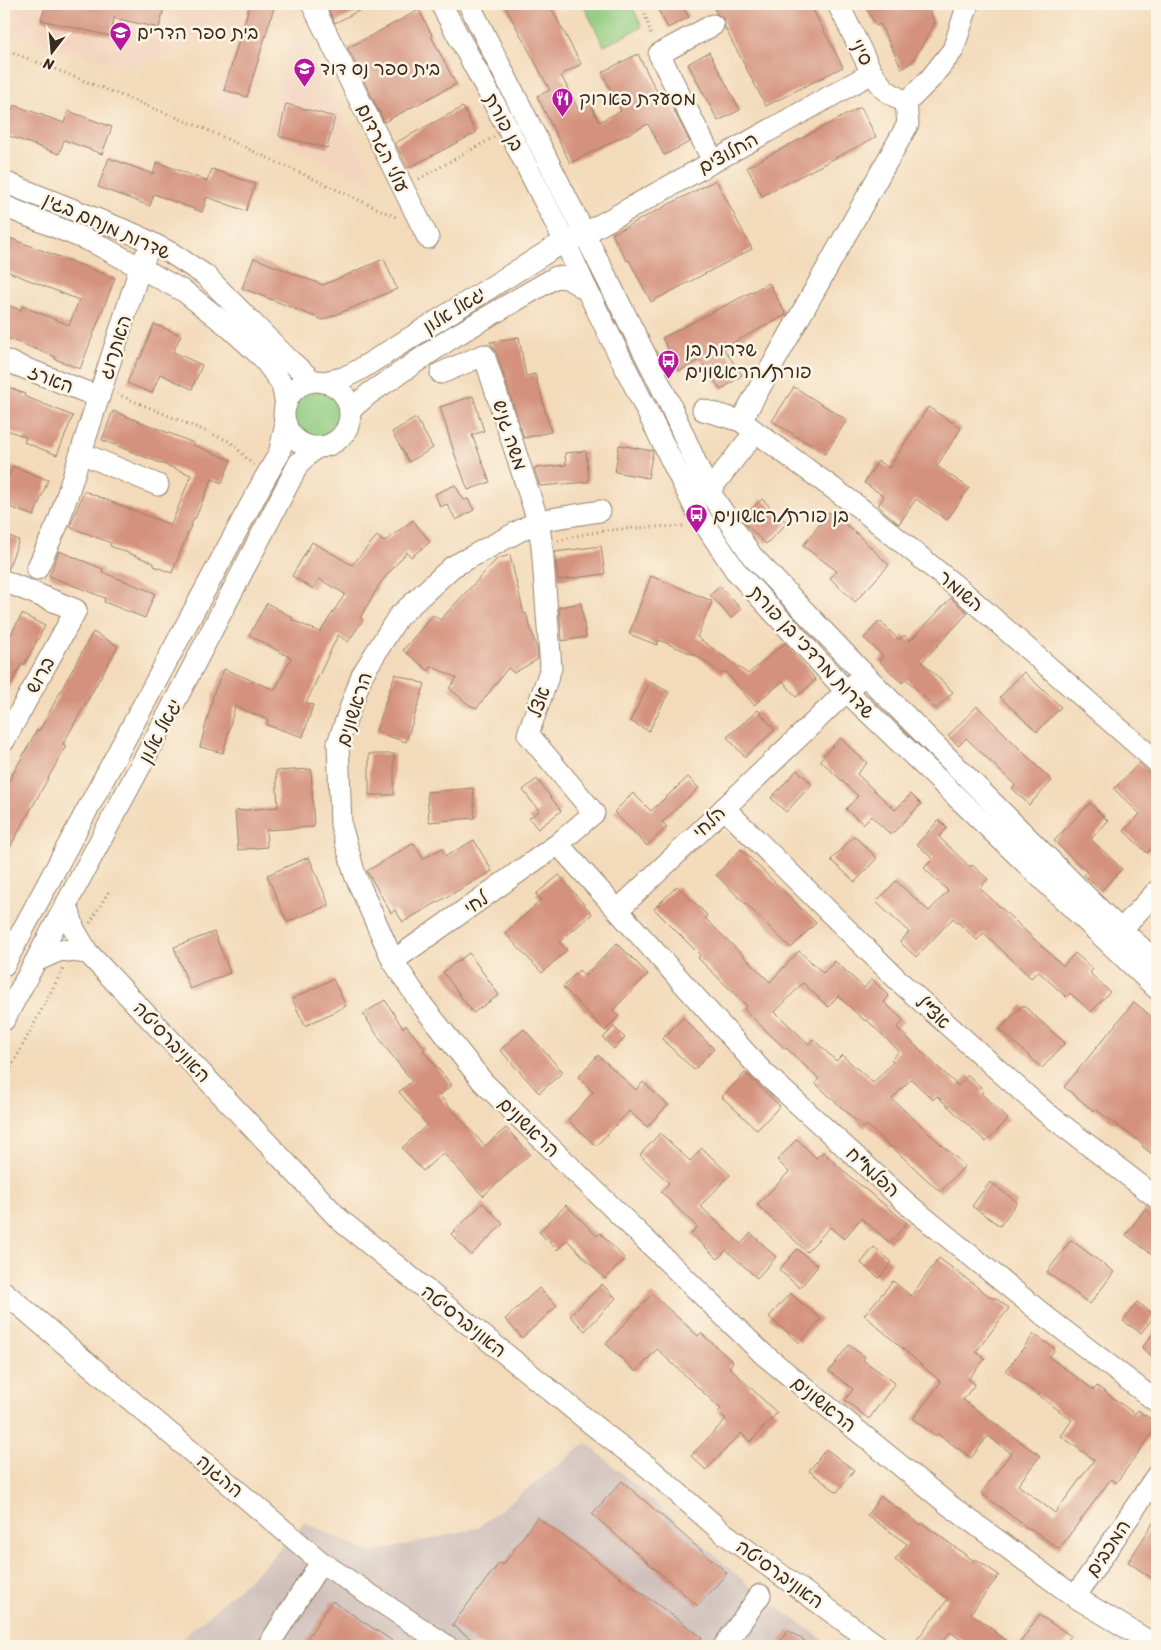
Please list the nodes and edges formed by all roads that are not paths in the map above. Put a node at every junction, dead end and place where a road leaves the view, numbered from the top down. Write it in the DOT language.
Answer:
graph roads {
  1 [pos="312,4"];
  2 [pos="441,4"];
  3 [pos="469,4"];
  4 [pos="838,4"];
  5 [pos="968,4"];
  6 [pos="713,25"];
  7 [pos="872,73"];
  8 [pos="906,103"];
  9 [pos="713,161"];
  10 [pos="4,182"];
  11 [pos="4,206"];
  12 [pos="426,234"];
  13 [pos="574,238"];
  14 [pos="152,243"];
  15 [pos="140,268"];
  16 [pos="587,290"];
  17 [pos="432,324"];
  18 [pos="453,337"];
  19 [pos="478,358"];
  20 [pos="4,360"];
  21 [pos="441,374"];
  22 [pos="318,382"];
  23 [pos="100,392"];
  24 [pos="350,410"];
  25 [pos="703,410"];
  26 [pos="286,415"];
  27 [pos="748,426"];
  28 [pos="320,447"];
  29 [pos="80,453"];
  30 [pos="158,485"];
  31 [pos="709,491"];
  32 [pos="600,511"];
  33 [pos="538,522"];
  34 [pos="37,569"];
  35 [pos="4,581"];
  36 [pos="864,674"];
  37 [pos="846,691"];
  38 [pos="4,741"];
  39 [pos="1157,762"];
  40 [pos="724,808"];
  41 [pos="558,844"];
  42 [pos="1157,890"];
  43 [pos="67,904"];
  44 [pos="618,910"];
  45 [pos="1120,930"];
  46 [pos="83,945"];
  47 [pos="36,961"];
  48 [pos="393,961"];
  49 [pos="1157,962"];
  50 [pos="4,965"];
  51 [pos="1157,989"];
  52 [pos="4,1020"];
  53 [pos="1157,1198"];
  54 [pos="4,1292"];
  55 [pos="1157,1402"];
  56 [pos="1157,1475"];
  57 [pos="321,1562"];
  58 [pos="760,1595"];
  59 [pos="1075,1597"];
  60 [pos="268,1646"];
  61 [pos="447,1646"];
  62 [pos="724,1646"];
  63 [pos="878,1646"];
  64 [pos="1157,1646"];
  1 -- 12 [label="street, עולי הגרדום"];
  2 -- 13 [label="street, בן פורת"];
  3 -- 13 [label="street"];
  4 -- 7 [label="street, סיני"];
  5 -- 8 [label="street"];
  6 -- 9 [label="street"];
  7 -- 8 [label="street, סיני"];
  7 -- 9 [label="street, החלוצים"];
  8 -- 27 [label="street"];
  9 -- 13 [label="street, החלוצים"];
  10 -- 14 [label="street, שדרות מנחם בגין"];
  11 -- 15 [label="street, שדרות מנחם בגין"];
  13 -- 16 [label="street, שדרות מרדכי בן פורת"];
  13 -- 17 [label="street, יגאל אלון"];
  13 -- 31 [label="street, שדרות מרדכי בן פורת"];
  14 -- 15 [label="street, האתרוג"];
  14 -- 22 [label="street, שדרות מנחם בגין"];
  15 -- 23 [label="street, האתרוג"];
  15 -- 26 [label="street, שדרות מנחם בגין"];
  16 -- 18 [label="street, יגאל אלון"];
  16 -- 37 [label="street, שדרות מרדכי בן פורת"];
  17 -- 18 [label="street, משה גניש"];
  17 -- 22 [label="street, יגאל אלון"];
  18 -- 19 [label="street, משה גניש"];
  18 -- 24 [label="street, יגאל אלון"];
  19 -- 21 [label="street"];
  19 -- 33 [label="street, משה גניש"];
  20 -- 23 [label="street, הארז"];
  22 -- 24 [label="street"];
  22 -- 26 [label="street"];
  23 -- 29 [label="street, האתרוג"];
  24 -- 28 [label="street"];
  25 -- 27 [label="street, השומר"];
  26 -- 28 [label="street"];
  26 -- 50 [label="street, יגאל אלון"];
  27 -- 31 [label="street"];
  27 -- 39 [label="street, השומר"];
  28 -- 43 [label="street, יגאל אלון"];
  29 -- 30 [label="street"];
  29 -- 34 [label="street, האתרוג"];
  31 -- 36 [label="street, שדרות מרדכי בן פורת"];
  32 -- 33 [label="street, הראשונים"];
  33 -- 41 [label="street, אצל"];
  33 -- 48 [label="street, הראשונים"];
  35 -- 38 [label="street, ברוש"];
  36 -- 37 [label="street, הלחי"];
  36 -- 45 [label="street, שדרות מרדכי בן פורת"];
  37 -- 40 [label="street, הלחי"];
  37 -- 51 [label="street, שדרות מרדכי בן פורת"];
  40 -- 44 [label="street, הלחי"];
  40 -- 53 [label="street, אצ\"ל"];
  41 -- 44 [label="street"];
  41 -- 48 [label="street, לחי"];
  42 -- 45 [label="street"];
  43 -- 46 [label="street, האוניברסיטה"];
  43 -- 47 [label="street, יגאל אלון"];
  44 -- 55 [label="street, הפלמ\"ח"];
  45 -- 49 [label="street, שדרות מרדכי בן פורת"];
  46 -- 47 [label="street"];
  46 -- 63 [label="street, האוניברסיטה"];
  47 -- 52 [label="street, יגאל אלון"];
  48 -- 59 [label="street, הראשונים"];
  54 -- 57 [label="street, ההגנה"];
  56 -- 59 [label="street, המכבים"];
  57 -- 60 [label="street"];
  57 -- 61 [label="street, ההגנה"];
  58 -- 62 [label="street"];
  59 -- 64 [label="street, הראשונים"];
}
